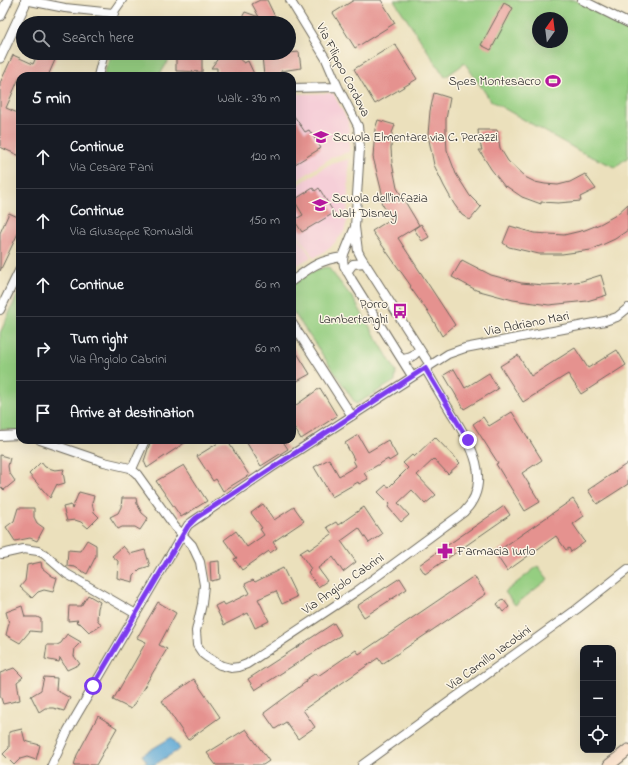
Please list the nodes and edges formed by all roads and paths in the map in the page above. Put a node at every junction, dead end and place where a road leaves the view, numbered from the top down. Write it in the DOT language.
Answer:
graph roads {
  1 [pos="8,0"];
  2 [pos="27,0"];
  3 [pos="122,0"];
  4 [pos="290,0"];
  5 [pos="582,0"];
  6 [pos="113,14"];
  7 [pos="0,16"];
  8 [pos="20,16"];
  9 [pos="628,23"];
  10 [pos="16,24"];
  11 [pos="0,58"];
  12 [pos="102,60"];
  13 [pos="99,72"];
  14 [pos="338,87"];
  15 [pos="296,88"];
  16 [pos="355,227"];
  17 [pos="343,257"];
  18 [pos="365,263"];
  19 [pos="348,272"];
  20 [pos="16,277"];
  21 [pos="296,278"];
  22 [pos="628,308"];
  23 [pos="0,310"];
  24 [pos="296,328"];
  25 [pos="419,349"];
  26 [pos="402,359"];
  27 [pos="427,367"];
  28 [pos="412,376"];
  29 [pos="352,416"];
  30 [pos="16,435"];
  31 [pos="0,436"];
  32 [pos="52,444"];
  33 [pos="142,444"];
  34 [pos="132,469"];
  35 [pos="182,534"];
  36 [pos="2,554"];
  37 [pos="628,569"];
  38 [pos="136,614"];
  39 [pos="628,750"];
  40 [pos="52,765"];
  41 [pos="362,765"];
  42 [pos="609,765"];
  1 -- 7 [label="street"];
  2 -- 6 [label="street"];
  2 -- 8 [label="street"];
  3 -- 6 [label="street"];
  4 -- 14 [label="street, Via Filippo Cordova"];
  5 -- 9 [label="street"];
  10 -- 11 [label="street"];
  12 -- 13 [label="street"];
  14 -- 15 [label="street"];
  14 -- 16 [label="street, Via Filippo Cordova"];
  16 -- 17 [label="street, Via Filippo Cordova"];
  16 -- 18 [label="street, Via Angiolo Cabrini"];
  17 -- 19 [label="street"];
  17 -- 21 [label="street"];
  18 -- 19 [label="street"];
  18 -- 25 [label="street, Via Angiolo Cabrini"];
  19 -- 26 [label="street"];
  20 -- 23 [label="street"];
  22 -- 27 [label="street, Via Adriano Mari"];
  24 -- 29 [label="street"];
  25 -- 26 [label="street"];
  25 -- 27 [label="street, Via Angiolo Cabrini"];
  26 -- 28 [label="street"];
  27 -- 28 [label="street, Via Adriano Mari"];
  27 -- 35 [label="street, Via Angiolo Cabrini"];
  28 -- 29 [label="street, Via Adriano Mari"];
  29 -- 35 [label="street, Via Adriano Mari"];
  30 -- 31 [label="street"];
  32 -- 34 [label="street"];
  33 -- 34 [label="street"];
  34 -- 35 [label="street, Via Angiolo Cabrini"];
  35 -- 38 [label="street, Via Adriano Mari"];
  36 -- 38 [label="street"];
  37 -- 41 [label="street, Via Camillo Iacobini"];
  38 -- 40 [label="street, Via Adriano Mari"];
  39 -- 42 [label="main road"];
}
